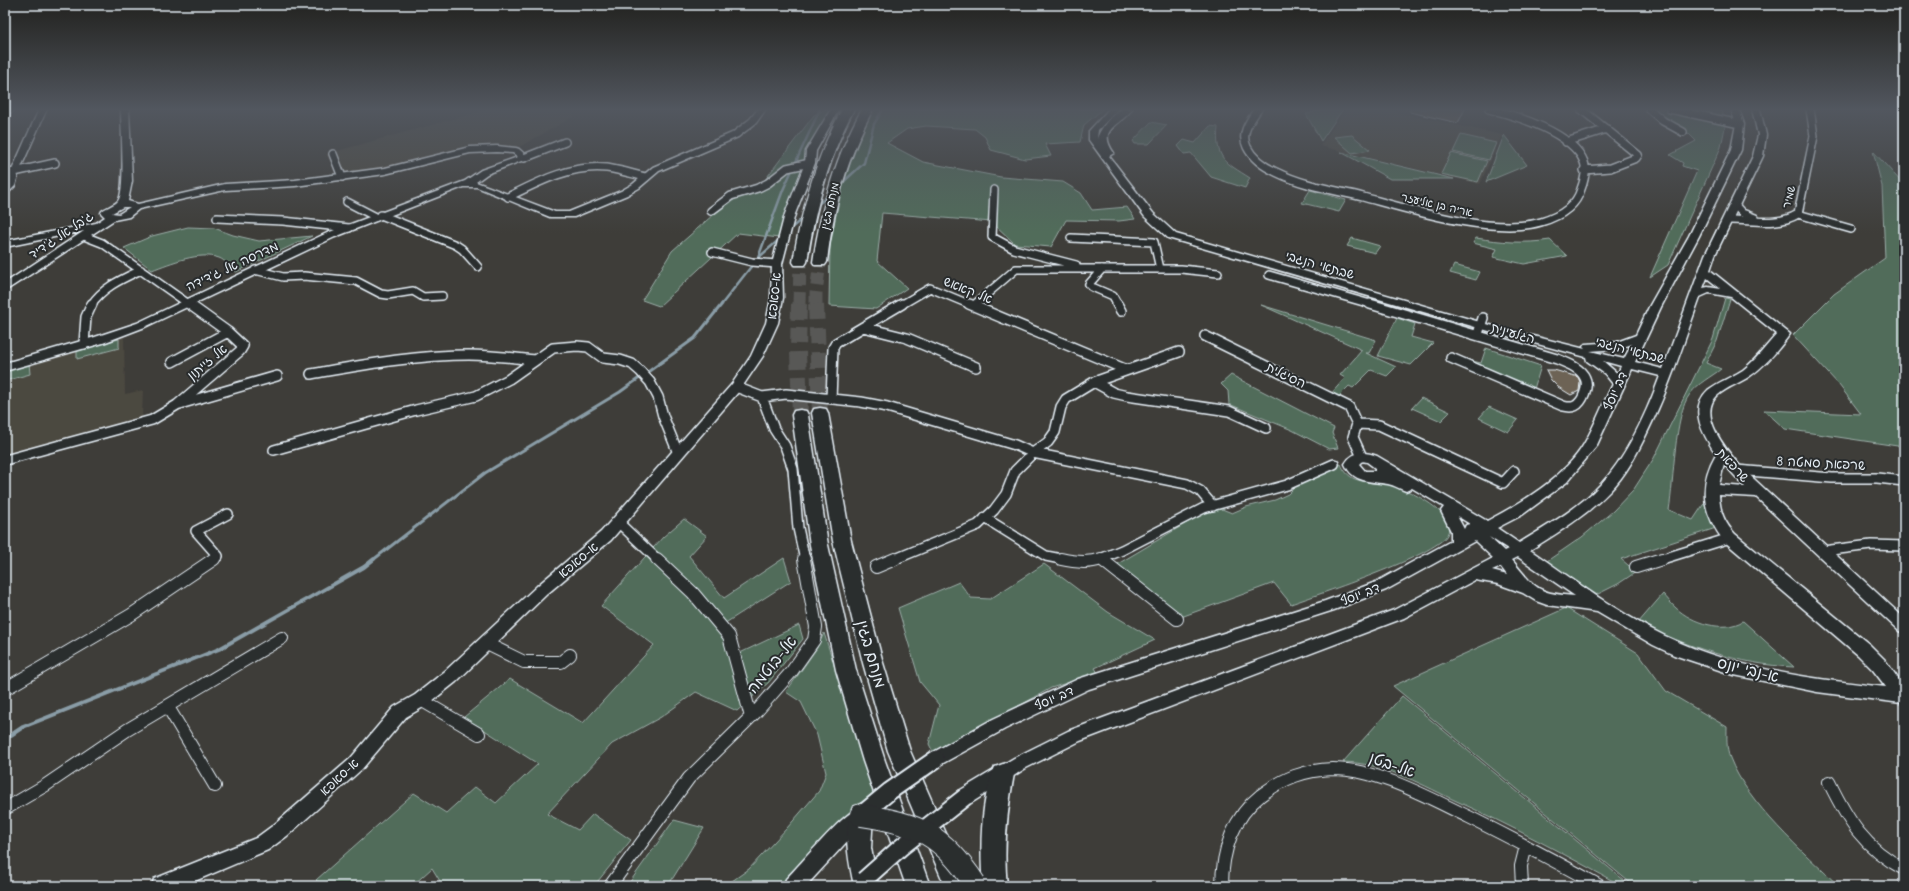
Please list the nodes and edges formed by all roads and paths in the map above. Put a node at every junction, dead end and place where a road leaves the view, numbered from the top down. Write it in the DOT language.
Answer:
graph roads {
  1 [pos="25,151"];
  2 [pos="126,151"];
  3 [pos="468,151"];
  4 [pos="508,151"];
  5 [pos="543,151"];
  6 [pos="697,151"];
  7 [pos="811,151"];
  8 [pos="828,151"];
  9 [pos="847,151"];
  10 [pos="1101,151"];
  11 [pos="1109,151"];
  12 [pos="1251,151"];
  13 [pos="1575,151"];
  14 [pos="1633,151"];
  15 [pos="1736,151"];
  16 [pos="1760,151"];
  17 [pos="1811,151"];
  18 [pos="333,154"];
  19 [pos="524,158"];
  20 [pos="55,163"];
  21 [pos="810,163"];
  22 [pos="1584,170"];
  23 [pos="15,172"];
  24 [pos="5,174"];
  25 [pos="342,177"];
  26 [pos="646,177"];
  27 [pos="468,183"];
  28 [pos="994,190"];
  29 [pos="5,191"];
  30 [pos="508,197"];
  31 [pos="347,202"];
  32 [pos="122,204"];
  33 [pos="1734,204"];
  34 [pos="136,207"];
  35 [pos="711,211"];
  36 [pos="1798,214"];
  37 [pos="378,216"];
  38 [pos="112,217"];
  39 [pos="217,218"];
  40 [pos="1727,220"];
  41 [pos="1768,221"];
  42 [pos="100,225"];
  43 [pos="349,228"];
  44 [pos="1851,229"];
  45 [pos="84,236"];
  46 [pos="1071,238"];
  47 [pos="5,244"];
  48 [pos="712,252"];
  49 [pos="800,262"];
  50 [pos="820,262"];
  51 [pos="777,264"];
  52 [pos="478,267"];
  53 [pos="1090,269"];
  54 [pos="1102,269"];
  55 [pos="1160,269"];
  56 [pos="141,270"];
  57 [pos="255,270"];
  58 [pos="1704,270"];
  59 [pos="1218,273"];
  60 [pos="1269,275"];
  61 [pos="5,288"];
  62 [pos="1695,294"];
  63 [pos="442,296"];
  64 [pos="1738,298"];
  65 [pos="187,302"];
  66 [pos="974,305"];
  67 [pos="1122,311"];
  68 [pos="1480,326"];
  69 [pos="863,327"];
  70 [pos="228,332"];
  71 [pos="1205,336"];
  72 [pos="1640,337"];
  73 [pos="84,344"];
  74 [pos="1560,346"];
  75 [pos="1589,347"];
  76 [pos="1179,352"];
  77 [pos="1451,358"];
  78 [pos="536,360"];
  79 [pos="1629,361"];
  80 [pos="172,362"];
  81 [pos="5,367"];
  82 [pos="976,367"];
  83 [pos="1127,370"];
  84 [pos="311,374"];
  85 [pos="1667,374"];
  86 [pos="277,376"];
  87 [pos="1094,382"];
  88 [pos="1619,383"];
  89 [pos="736,386"];
  90 [pos="762,397"];
  91 [pos="177,405"];
  92 [pos="817,409"];
  93 [pos="1357,424"];
  94 [pos="1266,428"];
  95 [pos="274,450"];
  96 [pos="678,453"];
  97 [pos="1033,453"];
  98 [pos="1722,454"];
  99 [pos="1362,457"];
  100 [pos="5,460"];
  101 [pos="1378,462"];
  102 [pos="1334,464"];
  103 [pos="1736,470"];
  104 [pos="1514,471"];
  105 [pos="1372,477"];
  106 [pos="1904,481"];
  107 [pos="1712,490"];
  108 [pos="1759,492"];
  109 [pos="1213,506"];
  110 [pos="1448,512"];
  111 [pos="228,514"];
  112 [pos="985,518"];
  113 [pos="618,522"];
  114 [pos="1481,531"];
  115 [pos="1730,538"];
  116 [pos="1458,544"];
  117 [pos="1904,546"];
  118 [pos="1519,549"];
  119 [pos="1823,552"];
  120 [pos="1101,559"];
  121 [pos="1503,559"];
  122 [pos="876,567"];
  123 [pos="1636,567"];
  124 [pos="1476,575"];
  125 [pos="1566,582"];
  126 [pos="1533,592"];
  127 [pos="1559,600"];
  128 [pos="1605,609"];
  129 [pos="1177,619"];
  130 [pos="1904,627"];
  131 [pos="282,638"];
  132 [pos="487,644"];
  133 [pos="570,655"];
  134 [pos="5,689"];
  135 [pos="1903,698"];
  136 [pos="421,700"];
  137 [pos="168,707"];
  138 [pos="751,717"];
  139 [pos="479,734"];
  140 [pos="1003,774"];
  141 [pos="1829,782"];
  142 [pos="215,786"];
  143 [pos="5,809"];
  144 [pos="860,815"];
  145 [pos="923,830"];
  146 [pos="1526,846"];
  147 [pos="1904,869"];
  148 [pos="862,884"];
  149 [pos="161,886"];
  150 [pos="610,886"];
  151 [pos="793,886"];
  152 [pos="918,886"];
  153 [pos="975,886"];
  154 [pos="1222,886"];
  155 [pos="1522,886"];
  156 [pos="1600,886"];
  1 -- 23 [label="street"];
  2 -- 32 [label="street"];
  3 -- 25 [label="street"];
  4 -- 19 [label="street"];
  5 -- 19 [label="street"];
  6 -- 26 [label="street"];
  7 -- 21 [label="street, א-סאפא"];
  8 -- 49 [label="highway, מנחם בגין"];
  9 -- 50 [label="highway, מנחם בגין"];
  10 -- 68 [label="street, שבתאי הנגבי"];
  11 -- 68 [label="street, שבתאי הנגבי"];
  12 -- 22 [label="street, אריה בן אליעזר"];
  13 -- 22 [label="street, אריה בן אליעזר"];
  14 -- 22 [label="street"];
  15 -- 72 [label="street, דב יוסף"];
  16 -- 33 [label="street"];
  17 -- 36 [label="street, שמיר"];
  18 -- 25 [label="street"];
  19 -- 27 [label="street, מדרסה אל ג'דידה"];
  20 -- 23 [label="street"];
  21 -- 35 [label="street"];
  21 -- 51 [label="street, א-סאפא"];
  23 -- 24 [label="street"];
  23 -- 29 [label="street"];
  25 -- 34 [label="street"];
  26 -- 30 [label="street"];
  26 -- 30 [label="street"];
  27 -- 30 [label="street"];
  27 -- 37 [label="street, מדרסה אל ג'דידה"];
  28 -- 53 [label="street"];
  31 -- 37 [label="street"];
  32 -- 34 [label="street"];
  32 -- 38 [label="street"];
  33 -- 40 [label="street"];
  33 -- 41 [label="street, שמיר"];
  34 -- 38 [label="street"];
  36 -- 41 [label="street, שמיר"];
  36 -- 44 [label="street"];
  37 -- 43 [label="street, מדרסה אל ג'דידה"];
  37 -- 52 [label="street"];
  38 -- 42 [label="street, ג'בל אל ג'דיד"];
  39 -- 43 [label="street"];
  40 -- 41 [label="street, שמיר"];
  40 -- 58 [label="street"];
  42 -- 45 [label="street, ג'בל אל ג'דיד"];
  42 -- 47 [label="street"];
  43 -- 57 [label="street, מדרסה אל ג'דידה"];
  45 -- 56 [label="street, אל זייתון"];
  45 -- 61 [label="street, ג'בל אל ג'דיד"];
  46 -- 55 [label="street"];
  48 -- 51 [label="street"];
  51 -- 89 [label="street, א-סאפא"];
  53 -- 54 [label="street"];
  53 -- 66 [label="street"];
  54 -- 55 [label="street"];
  54 -- 67 [label="street"];
  55 -- 59 [label="street"];
  56 -- 65 [label="street, אל זייתון"];
  56 -- 73 [label="street"];
  57 -- 63 [label="street"];
  57 -- 65 [label="street, מדרסה אל ג'דידה"];
  58 -- 62 [label="street"];
  58 -- 64 [label="street, שרפאת"];
  60 -- 68 [label="street, הגלעינית"];
  62 -- 64 [label="street, שרפאת"];
  62 -- 85 [label="street"];
  64 -- 98 [label="street, שרפאת"];
  65 -- 70 [label="street, אל זייתון"];
  65 -- 73 [label="street, מדרסה אל ג'דידה"];
  66 -- 69 [label="street, אל קאאש"];
  66 -- 83 [label="street, אל קאאש"];
  68 -- 74 [label="street, שבתאי הנגבי"];
  68 -- 75 [label="street, שבתאי הנגבי"];
  68 -- 77 [label="street, הגלעינית"];
  69 -- 82 [label="street"];
  69 -- 92 [label="street, אל קאאש"];
  70 -- 80 [label="street"];
  70 -- 91 [label="street, אל זייתון"];
  71 -- 93 [label="street, הסיגלית"];
  72 -- 75 [label="street"];
  72 -- 79 [label="street, דב יוסף"];
  73 -- 81 [label="street, מדרסה אל ג'דידה"];
  74 -- 79 [label="street, שבתאי הנגבי"];
  74 -- 88 [label="street"];
  75 -- 79 [label="street, שבתאי הנגבי"];
  76 -- 83 [label="street"];
  78 -- 84 [label="street"];
  78 -- 95 [label="street"];
  78 -- 96 [label="street"];
  79 -- 85 [label="street, שבתאי הנגבי"];
  79 -- 88 [label="street, דב יוסף"];
  83 -- 87 [label="street"];
  85 -- 118 [label="street"];
  86 -- 91 [label="street"];
  87 -- 94 [label="street"];
  87 -- 97 [label="street"];
  88 -- 114 [label="street, דב יוסף"];
  89 -- 90 [label="street"];
  89 -- 96 [label="street, א-סאפא"];
  90 -- 92 [label="street"];
  90 -- 138 [label="street, אל-בוטמה"];
  91 -- 100 [label="street, אל זייתון"];
  92 -- 97 [label="street"];
  92 -- 152 [label="highway, מנחם בגין"];
  92 -- 153 [label="highway, מנחם בגין"];
  93 -- 99 [label="street"];
  93 -- 104 [label="street"];
  96 -- 113 [label="street, א-סאפא"];
  97 -- 109 [label="street"];
  97 -- 112 [label="street"];
  98 -- 103 [label="street, שרפאת"];
  98 -- 107 [label="street, א-נבי יונס"];
  99 -- 101 [label="street"];
  99 -- 105 [label="street"];
  101 -- 105 [label="street"];
  101 -- 114 [label="street"];
  102 -- 109 [label="street"];
  103 -- 106 [label="street, שרפאת סמטה 8"];
  103 -- 108 [label="street, שרפאת"];
  105 -- 110 [label="street"];
  107 -- 108 [label="street"];
  107 -- 115 [label="street, א-נבי יונס"];
  108 -- 119 [label="street, שרפאת"];
  109 -- 120 [label="street"];
  110 -- 114 [label="street"];
  110 -- 116 [label="street"];
  111 -- 134 [label="street"];
  112 -- 120 [label="street"];
  112 -- 122 [label="street"];
  113 -- 132 [label="street, א-סאפא"];
  113 -- 138 [label="street"];
  114 -- 116 [label="street, דב יוסף"];
  114 -- 118 [label="street, א-נבי יונס"];
  114 -- 121 [label="street"];
  115 -- 123 [label="street"];
  115 -- 135 [label="street, א-נבי יונס"];
  116 -- 144 [label="street, דב יוסף, bridge"];
  117 -- 119 [label="street"];
  118 -- 121 [label="street"];
  118 -- 125 [label="street, א-נבי יונס"];
  119 -- 130 [label="street, שרפאת"];
  120 -- 129 [label="street"];
  121 -- 124 [label="street"];
  121 -- 126 [label="street, א-נבי יונס"];
  124 -- 126 [label="street"];
  124 -- 140 [label="street"];
  125 -- 127 [label="street"];
  125 -- 128 [label="street, א-נבי יונס"];
  126 -- 127 [label="street, א-נבי יונס"];
  127 -- 128 [label="street, א-נבי יונס"];
  128 -- 135 [label="street, א-נבי יונס"];
  131 -- 137 [label="street"];
  132 -- 133 [label="street"];
  132 -- 136 [label="street, א-סאפא"];
  136 -- 139 [label="street"];
  136 -- 149 [label="street, א-סאפא"];
  137 -- 142 [label="street"];
  137 -- 143 [label="street"];
  138 -- 150 [label="street, אל-בוטמה"];
  140 -- 145 [label="street, bridge"];
  140 -- 153 [label="highway"];
  141 -- 147 [label="street"];
  144 -- 145 [label="highway, bridge"];
  144 -- 148 [label="highway"];
  144 -- 151 [label="street, דב יוסף"];
  145 -- 148 [label="street, bridge"];
  145 -- 153 [label="highway, bridge"];
  146 -- 154 [label="street, אל-בטן"];
  146 -- 155 [label="street"];
  146 -- 156 [label="street, אל-בטן"];
}
